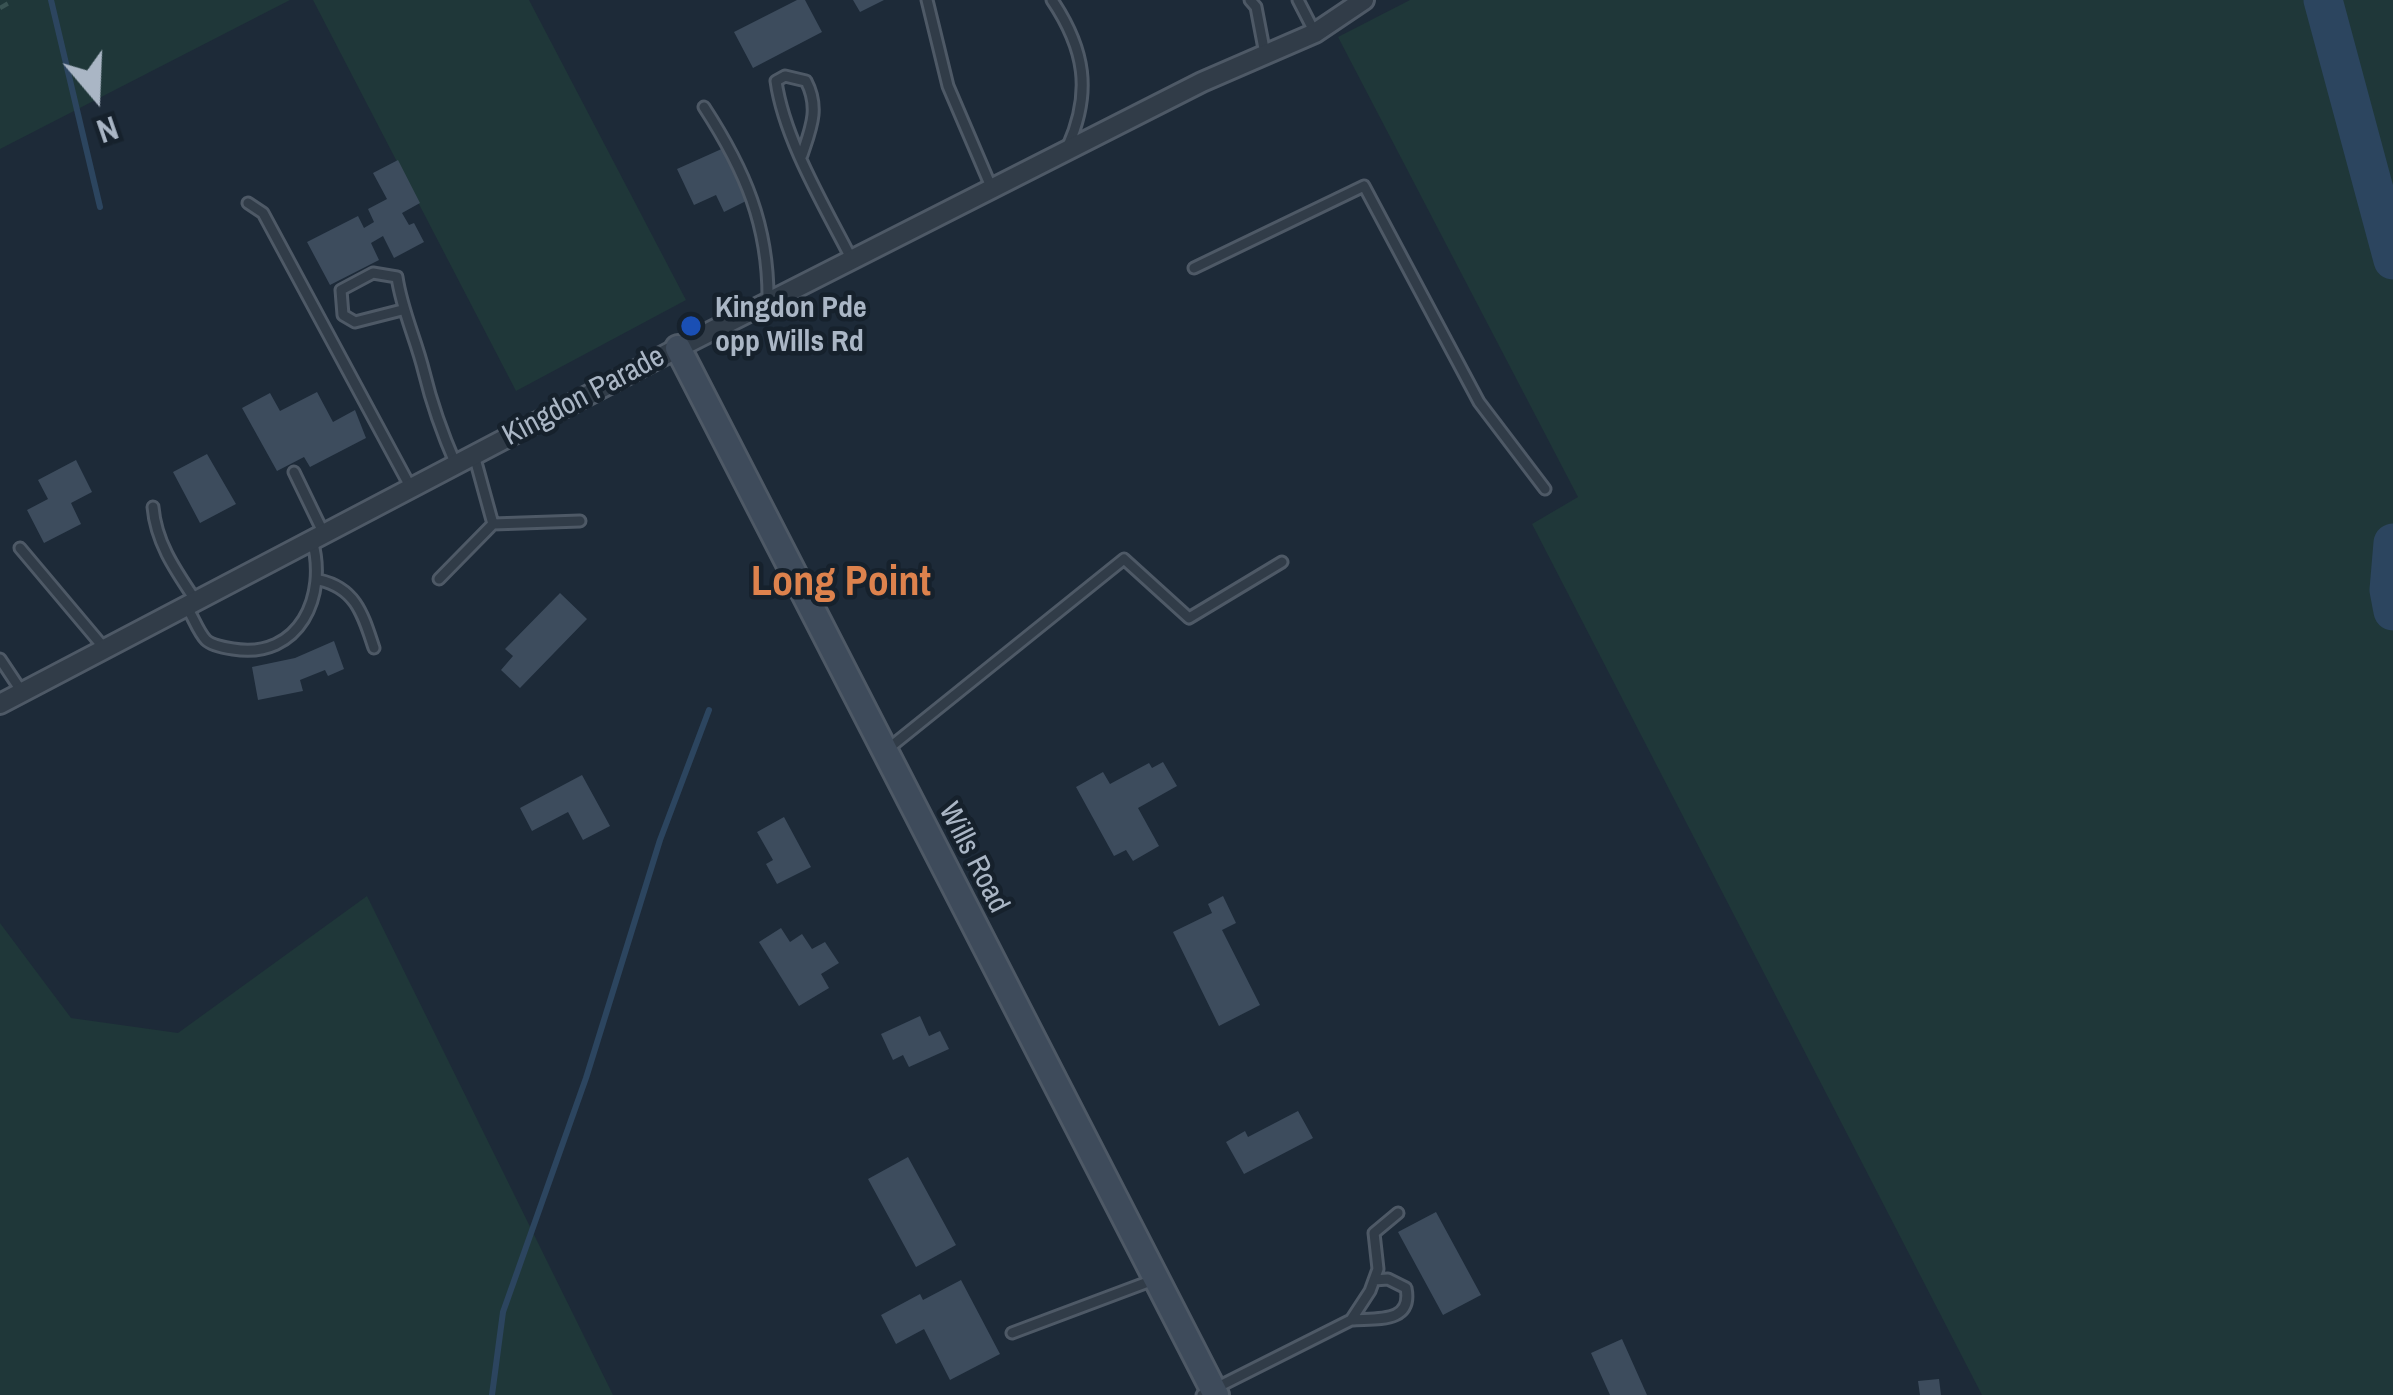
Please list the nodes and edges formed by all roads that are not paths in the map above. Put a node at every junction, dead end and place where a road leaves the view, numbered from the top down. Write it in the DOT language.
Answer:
graph roads {
  1 [pos="927,0"];
  2 [pos="1052,0"];
  3 [pos="1250,0"];
  4 [pos="1298,0"];
  5 [pos="1364,0"];
  6 [pos="1315,33"];
  7 [pos="1265,54"];
  8 [pos="704,107"];
  9 [pos="1066,151"];
  10 [pos="802,155"];
  11 [pos="992,189"];
  12 [pos="248,203"];
  13 [pos="852,260"];
  14 [pos="1194,268"];
  15 [pos="768,302"];
  16 [pos="402,310"];
  17 [pos="678,348"];
  18 [pos="465,460"];
  19 [pos="294,472"];
  20 [pos="411,488"];
  21 [pos="1545,489"];
  22 [pos="152,507"];
  23 [pos="580,521"];
  24 [pos="493,524"];
  25 [pos="319,537"];
  26 [pos="20,548"];
  27 [pos="1282,562"];
  28 [pos="440,579"];
  29 [pos="319,580"];
  30 [pos="191,604"];
  31 [pos="374,648"];
  32 [pos="105,649"];
  33 [pos="0,659"];
  34 [pos="22,692"];
  35 [pos="0,704"];
  36 [pos="885,752"];
  37 [pos="1398,1213"];
  38 [pos="1156,1279"];
  39 [pos="1374,1280"];
  40 [pos="1352,1320"];
  41 [pos="1012,1333"];
  42 [pos="1210,1393"];
  1 -- 11 [label="lane"];
  2 -- 9 [label="lane"];
  3 -- 7 [label="lane"];
  4 -- 6 [label="lane"];
  5 -- 6 [label="street, Kingdon Parade"];
  6 -- 7 [label="street, Kingdon Parade"];
  7 -- 9 [label="street, Kingdon Parade"];
  8 -- 15 [label="lane"];
  9 -- 11 [label="street, Kingdon Parade"];
  10 -- 10 [label="lane"];
  10 -- 13 [label="lane"];
  11 -- 13 [label="street, Kingdon Parade"];
  12 -- 20 [label="lane"];
  13 -- 15 [label="street, Kingdon Parade"];
  14 -- 21 [label="lane"];
  15 -- 17 [label="street, Kingdon Parade"];
  16 -- 16 [label="lane"];
  16 -- 18 [label="lane"];
  17 -- 18 [label="street, Kingdon Parade"];
  17 -- 36 [label="street, Wills Road"];
  18 -- 20 [label="street, Kingdon Parade"];
  18 -- 24 [label="lane"];
  19 -- 25 [label="lane"];
  20 -- 25 [label="street, Kingdon Parade"];
  22 -- 30 [label="lane"];
  23 -- 24 [label="lane"];
  24 -- 28 [label="lane"];
  25 -- 29 [label="lane"];
  25 -- 30 [label="street, Kingdon Parade"];
  26 -- 32 [label="lane"];
  27 -- 36 [label="lane"];
  29 -- 30 [label="lane"];
  29 -- 31 [label="lane"];
  30 -- 32 [label="street, Kingdon Parade"];
  32 -- 34 [label="street, Kingdon Parade"];
  33 -- 34 [label="lane"];
  34 -- 35 [label="street, Kingdon Parade"];
  36 -- 38 [label="street, Wills Road"];
  37 -- 39 [label="lane"];
  38 -- 41 [label="lane"];
  38 -- 42 [label="street, Wills Road"];
  39 -- 40 [label="lane"];
  39 -- 40 [label="lane"];
  40 -- 42 [label="lane"];
}
